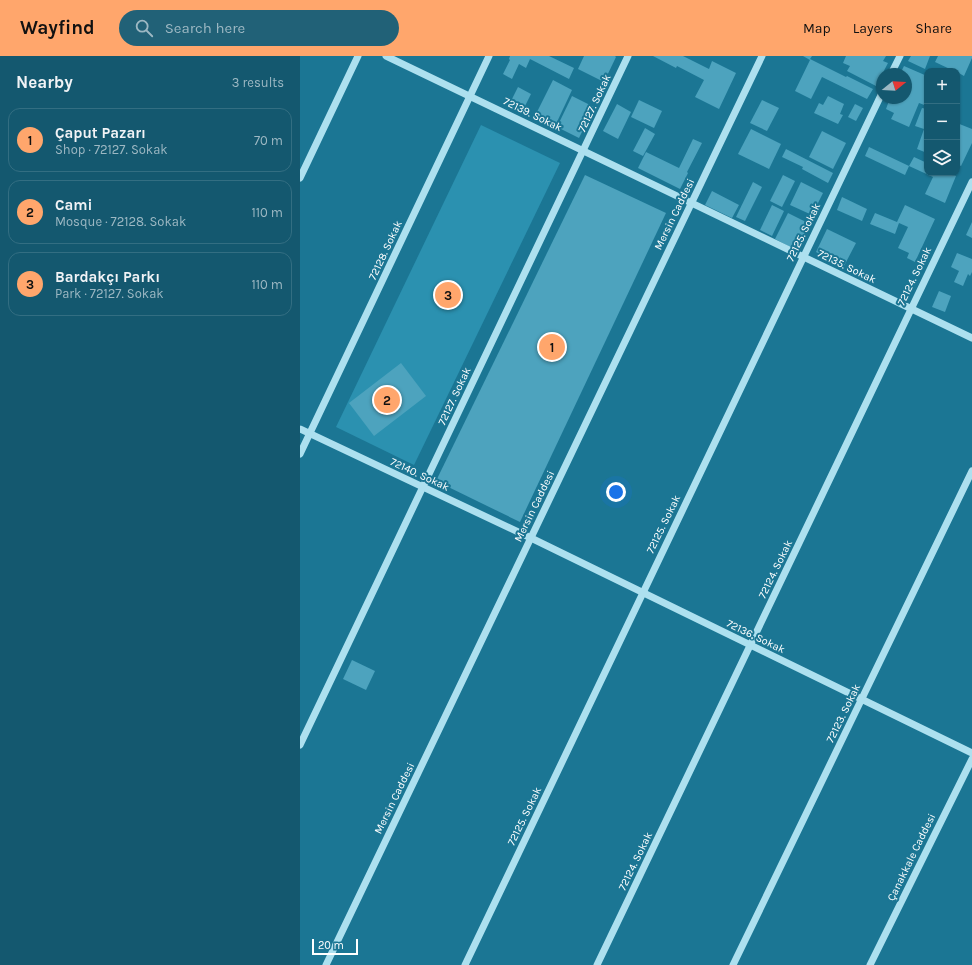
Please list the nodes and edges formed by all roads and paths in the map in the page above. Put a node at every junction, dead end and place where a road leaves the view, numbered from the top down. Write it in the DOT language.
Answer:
graph roads {
  1 [pos="358,56"];
  2 [pos="386,56"];
  3 [pos="489,56"];
  4 [pos="628,56"];
  5 [pos="762,56"];
  6 [pos="900,56"];
  7 [pos="894,68"];
  8 [pos="470,96"];
  9 [pos="877,104"];
  10 [pos="583,151"];
  11 [pos="300,178"];
  12 [pos="972,182"];
  13 [pos="692,203"];
  14 [pos="804,257"];
  15 [pos="911,309"];
  16 [pos="972,338"];
  17 [pos="300,429"];
  18 [pos="310,434"];
  19 [pos="300,454"];
  20 [pos="972,471"];
  21 [pos="423,487"];
  22 [pos="531,538"];
  23 [pos="643,593"];
  24 [pos="750,645"];
  25 [pos="862,699"];
  26 [pos="300,745"];
  27 [pos="972,753"];
  28 [pos="972,759"];
  29 [pos="326,965"];
  30 [pos="465,965"];
  31 [pos="597,965"];
  32 [pos="733,965"];
  33 [pos="870,965"];
  1 -- 11 [label="street"];
  2 -- 8 [label="street, 72139. Sokak"];
  3 -- 8 [label="street, 72128. Sokak"];
  4 -- 10 [label="street, 72127. Sokak"];
  5 -- 13 [label="street, Mersin Caddesi"];
  6 -- 7 [label="street"];
  8 -- 10 [label="street, 72139. Sokak"];
  8 -- 18 [label="street, 72128. Sokak"];
  9 -- 14 [label="street, 72125. Sokak"];
  10 -- 13 [label="street, 72139. Sokak"];
  10 -- 21 [label="street, 72127. Sokak"];
  12 -- 15 [label="street, 72124. Sokak"];
  13 -- 14 [label="street, 72135. Sokak"];
  13 -- 22 [label="street, Mersin Caddesi"];
  14 -- 15 [label="street, 72135. Sokak"];
  14 -- 23 [label="street, 72125. Sokak"];
  15 -- 16 [label="street, 72135. Sokak"];
  15 -- 24 [label="street, 72124. Sokak"];
  17 -- 18 [label="street, 72140. Sokak"];
  18 -- 19 [label="street, 72128. Sokak"];
  18 -- 21 [label="street, 72140. Sokak"];
  20 -- 25 [label="street, 72123. Sokak"];
  21 -- 22 [label="street, 72140. Sokak"];
  21 -- 26 [label="street, 72127. Sokak"];
  22 -- 23 [label="street, 72136. Sokak"];
  22 -- 29 [label="street, Mersin Caddesi"];
  23 -- 24 [label="street, 72136. Sokak"];
  23 -- 30 [label="street, 72125. Sokak"];
  24 -- 25 [label="street, 72136. Sokak"];
  24 -- 31 [label="street, 72124. Sokak"];
  25 -- 27 [label="street, 72136. Sokak"];
  25 -- 32 [label="street, 72123. Sokak"];
  28 -- 33 [label="street, Çanakkale Caddesi"];
}
